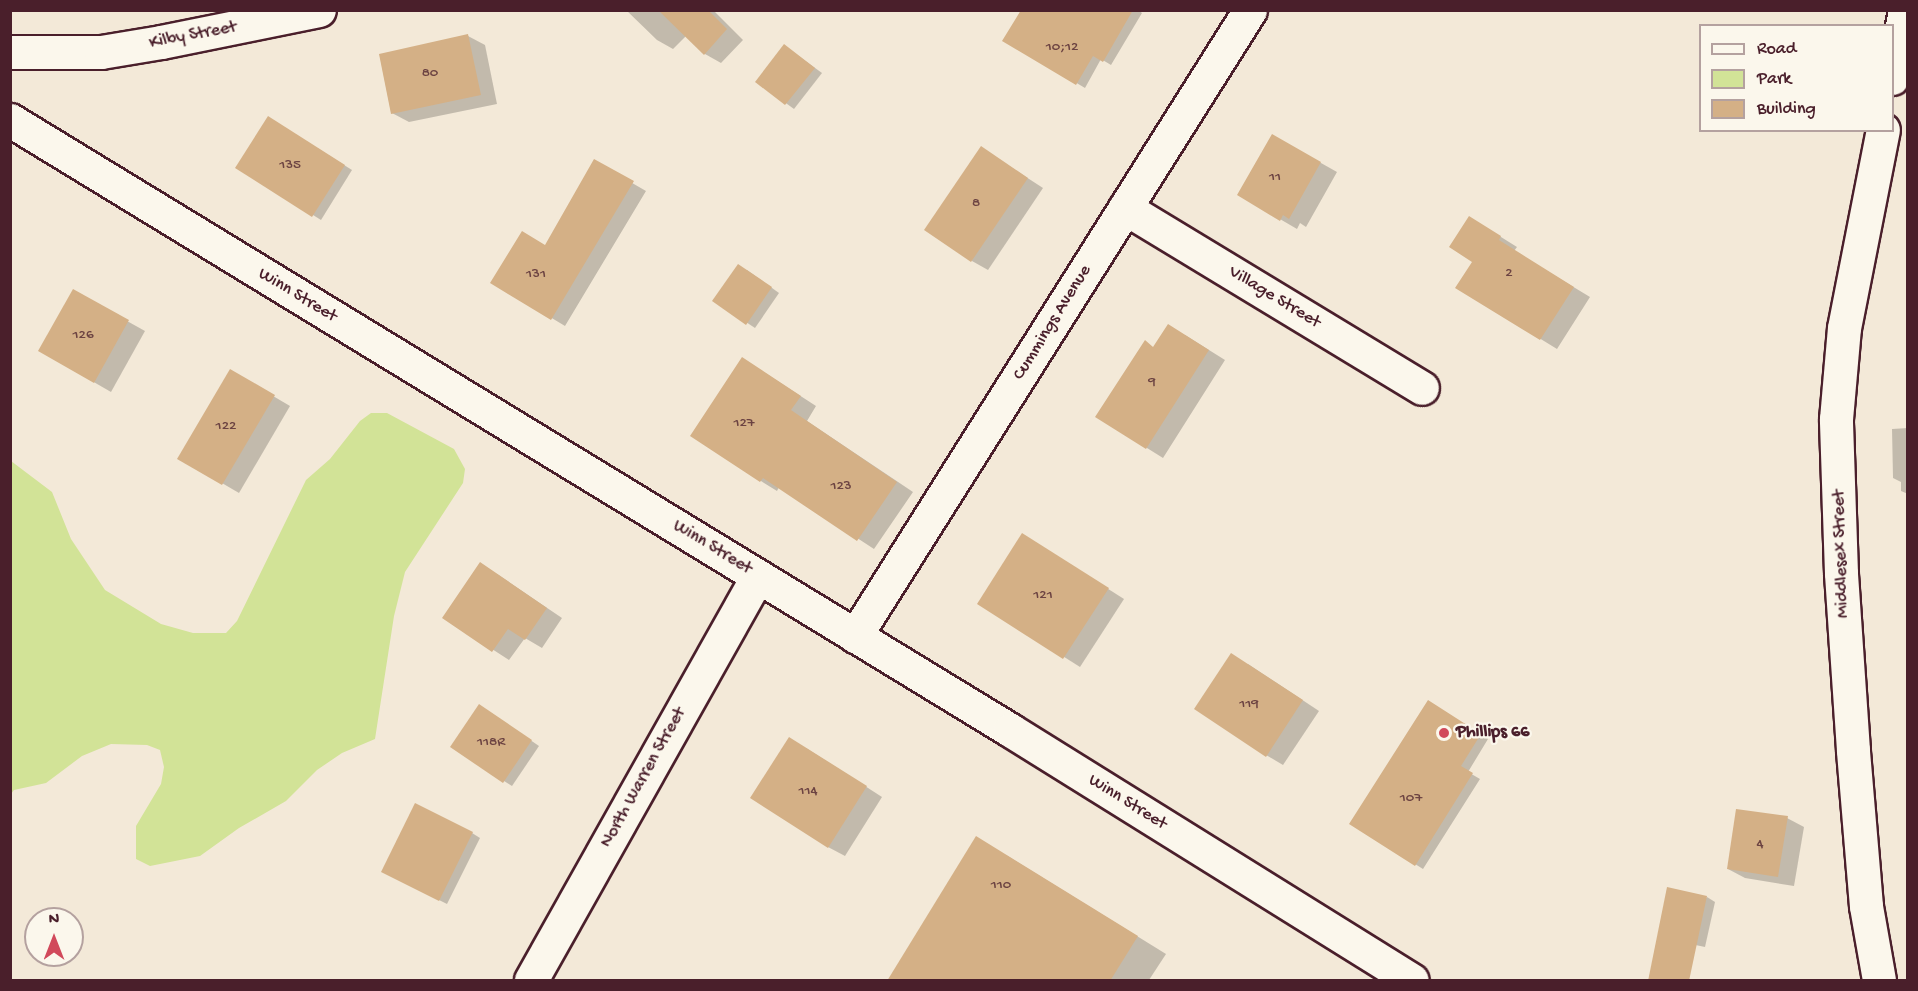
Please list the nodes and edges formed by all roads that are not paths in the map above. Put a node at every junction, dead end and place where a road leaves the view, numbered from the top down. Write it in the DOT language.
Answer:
graph roads {
  1 [pos="319,10"];
  2 [pos="1250,10"];
  3 [pos="1905,10"];
  4 [pos="10,52"];
  5 [pos="1894,72"];
  6 [pos="10,120"];
  7 [pos="1883,132"];
  8 [pos="1125,208"];
  9 [pos="1422,388"];
  10 [pos="758,576"];
  11 [pos="855,636"];
  12 [pos="531,981"];
  13 [pos="1412,981"];
  14 [pos="1879,981"];
  1 -- 4 [label="street, Kilby Street"];
  2 -- 8 [label="street, Cummings Avenue"];
  3 -- 5 [label="street"];
  6 -- 10 [label="street, Winn Street"];
  7 -- 14 [label="street, Middlesex Street"];
  8 -- 9 [label="street, Village Street"];
  8 -- 11 [label="street, Cummings Avenue"];
  10 -- 11 [label="street, Winn Street"];
  10 -- 12 [label="street, North Warren Street"];
  11 -- 13 [label="street, Winn Street"];
}
